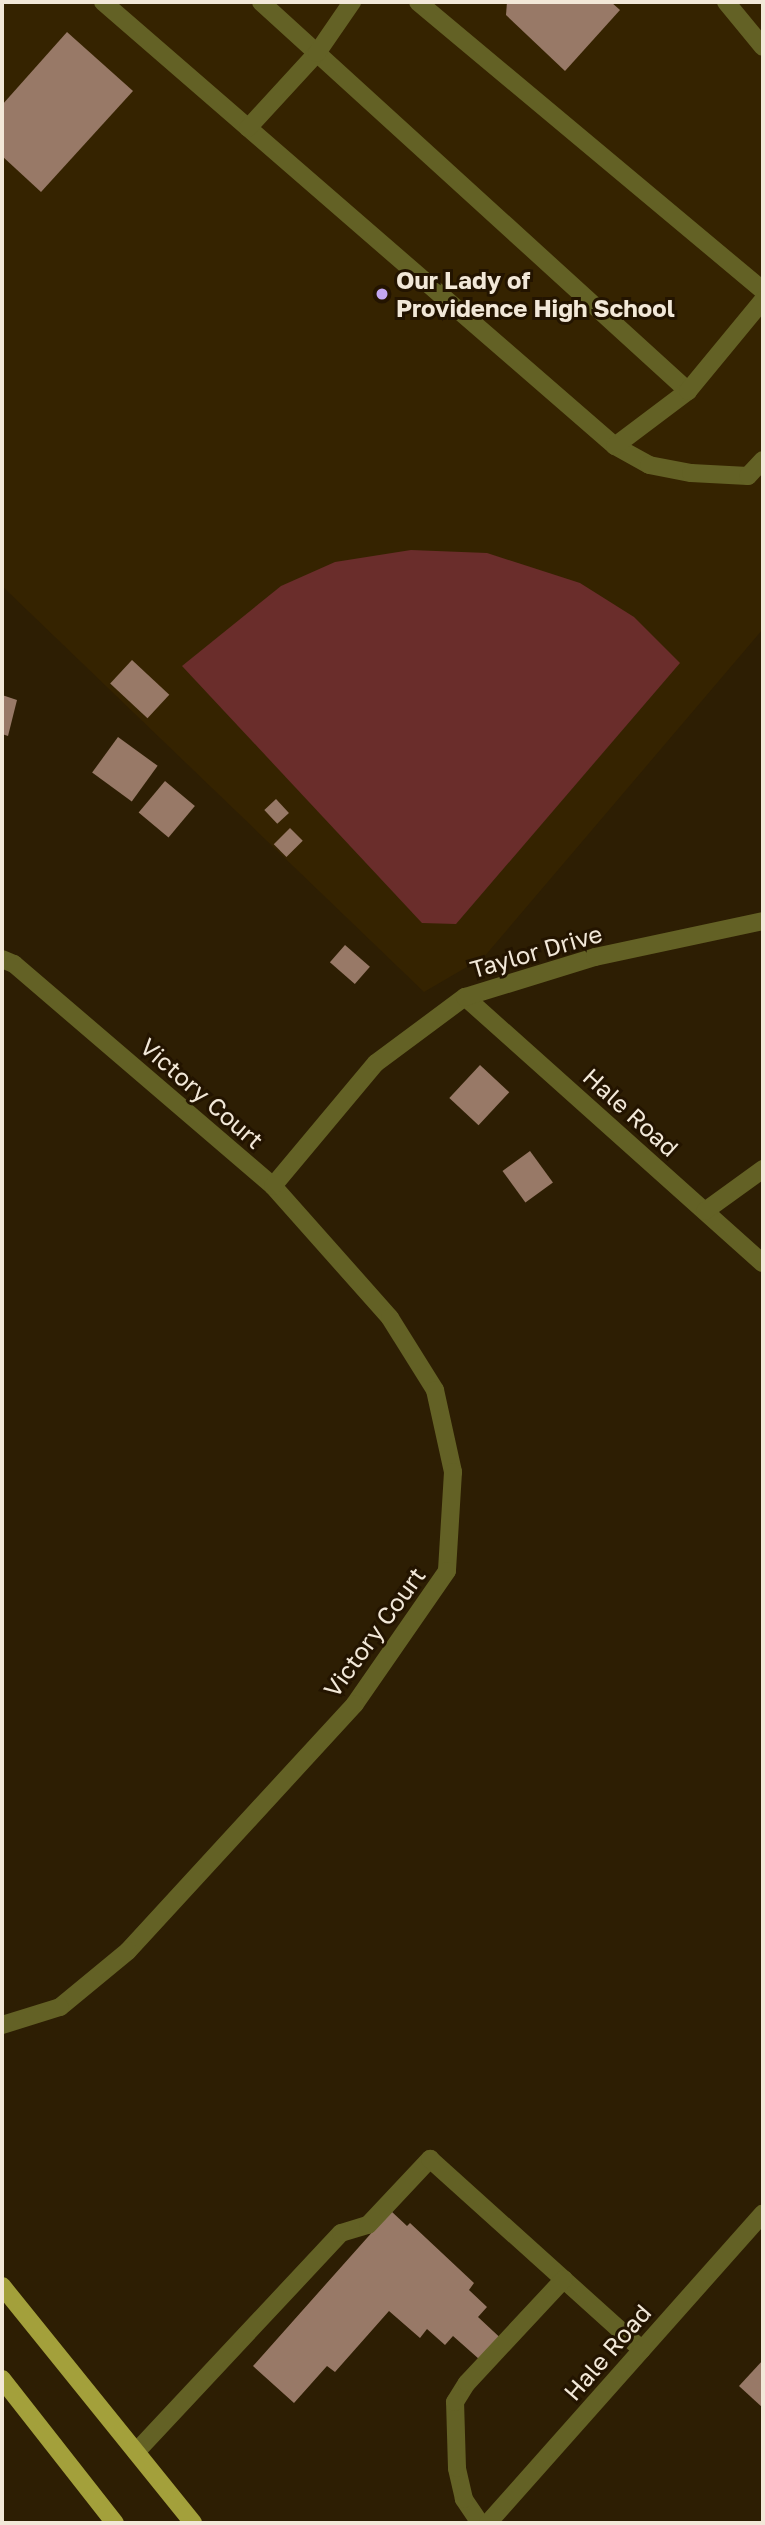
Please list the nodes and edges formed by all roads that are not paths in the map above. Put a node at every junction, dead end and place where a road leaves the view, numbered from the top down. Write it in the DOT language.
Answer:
graph roads {
  1 [pos="103,2"];
  2 [pos="261,2"];
  3 [pos="352,2"];
  4 [pos="418,2"];
  5 [pos="726,2"];
  6 [pos="763,47"];
  7 [pos="317,53"];
  8 [pos="248,128"];
  9 [pos="763,290"];
  10 [pos="763,300"];
  11 [pos="688,391"];
  12 [pos="615,446"];
  13 [pos="763,460"];
  14 [pos="763,921"];
  15 [pos="2,959"];
  16 [pos="465,997"];
  17 [pos="763,1169"];
  18 [pos="273,1186"];
  19 [pos="705,1211"];
  20 [pos="763,1263"];
  21 [pos="2,2025"];
  22 [pos="763,2213"];
  23 [pos="564,2279"];
  24 [pos="2,2286"];
  25 [pos="642,2350"];
  26 [pos="2,2379"];
  27 [pos="136,2452"];
  28 [pos="115,2523"];
  29 [pos="193,2523"];
  30 [pos="480,2523"];
  31 [pos="488,2523"];
  1 -- 8 [label="street"];
  2 -- 7 [label="street"];
  3 -- 7 [label="street"];
  4 -- 9 [label="street"];
  5 -- 6 [label="street"];
  7 -- 8 [label="street"];
  7 -- 11 [label="street"];
  8 -- 12 [label="street"];
  10 -- 11 [label="street"];
  11 -- 12 [label="street"];
  12 -- 13 [label="street"];
  14 -- 16 [label="street, Taylor Drive"];
  15 -- 18 [label="street, Victory Court"];
  16 -- 18 [label="street, Taylor Drive"];
  16 -- 19 [label="street, Hale Road"];
  17 -- 19 [label="street"];
  18 -- 21 [label="street, Victory Court"];
  19 -- 20 [label="street, Hale Road"];
  22 -- 25 [label="street, Hale Road"];
  23 -- 25 [label="street"];
  23 -- 27 [label="street"];
  23 -- 30 [label="street"];
  24 -- 27 [label="main road"];
  25 -- 31 [label="street, Hale Road"];
  26 -- 28 [label="main road"];
  27 -- 29 [label="main road"];
}
